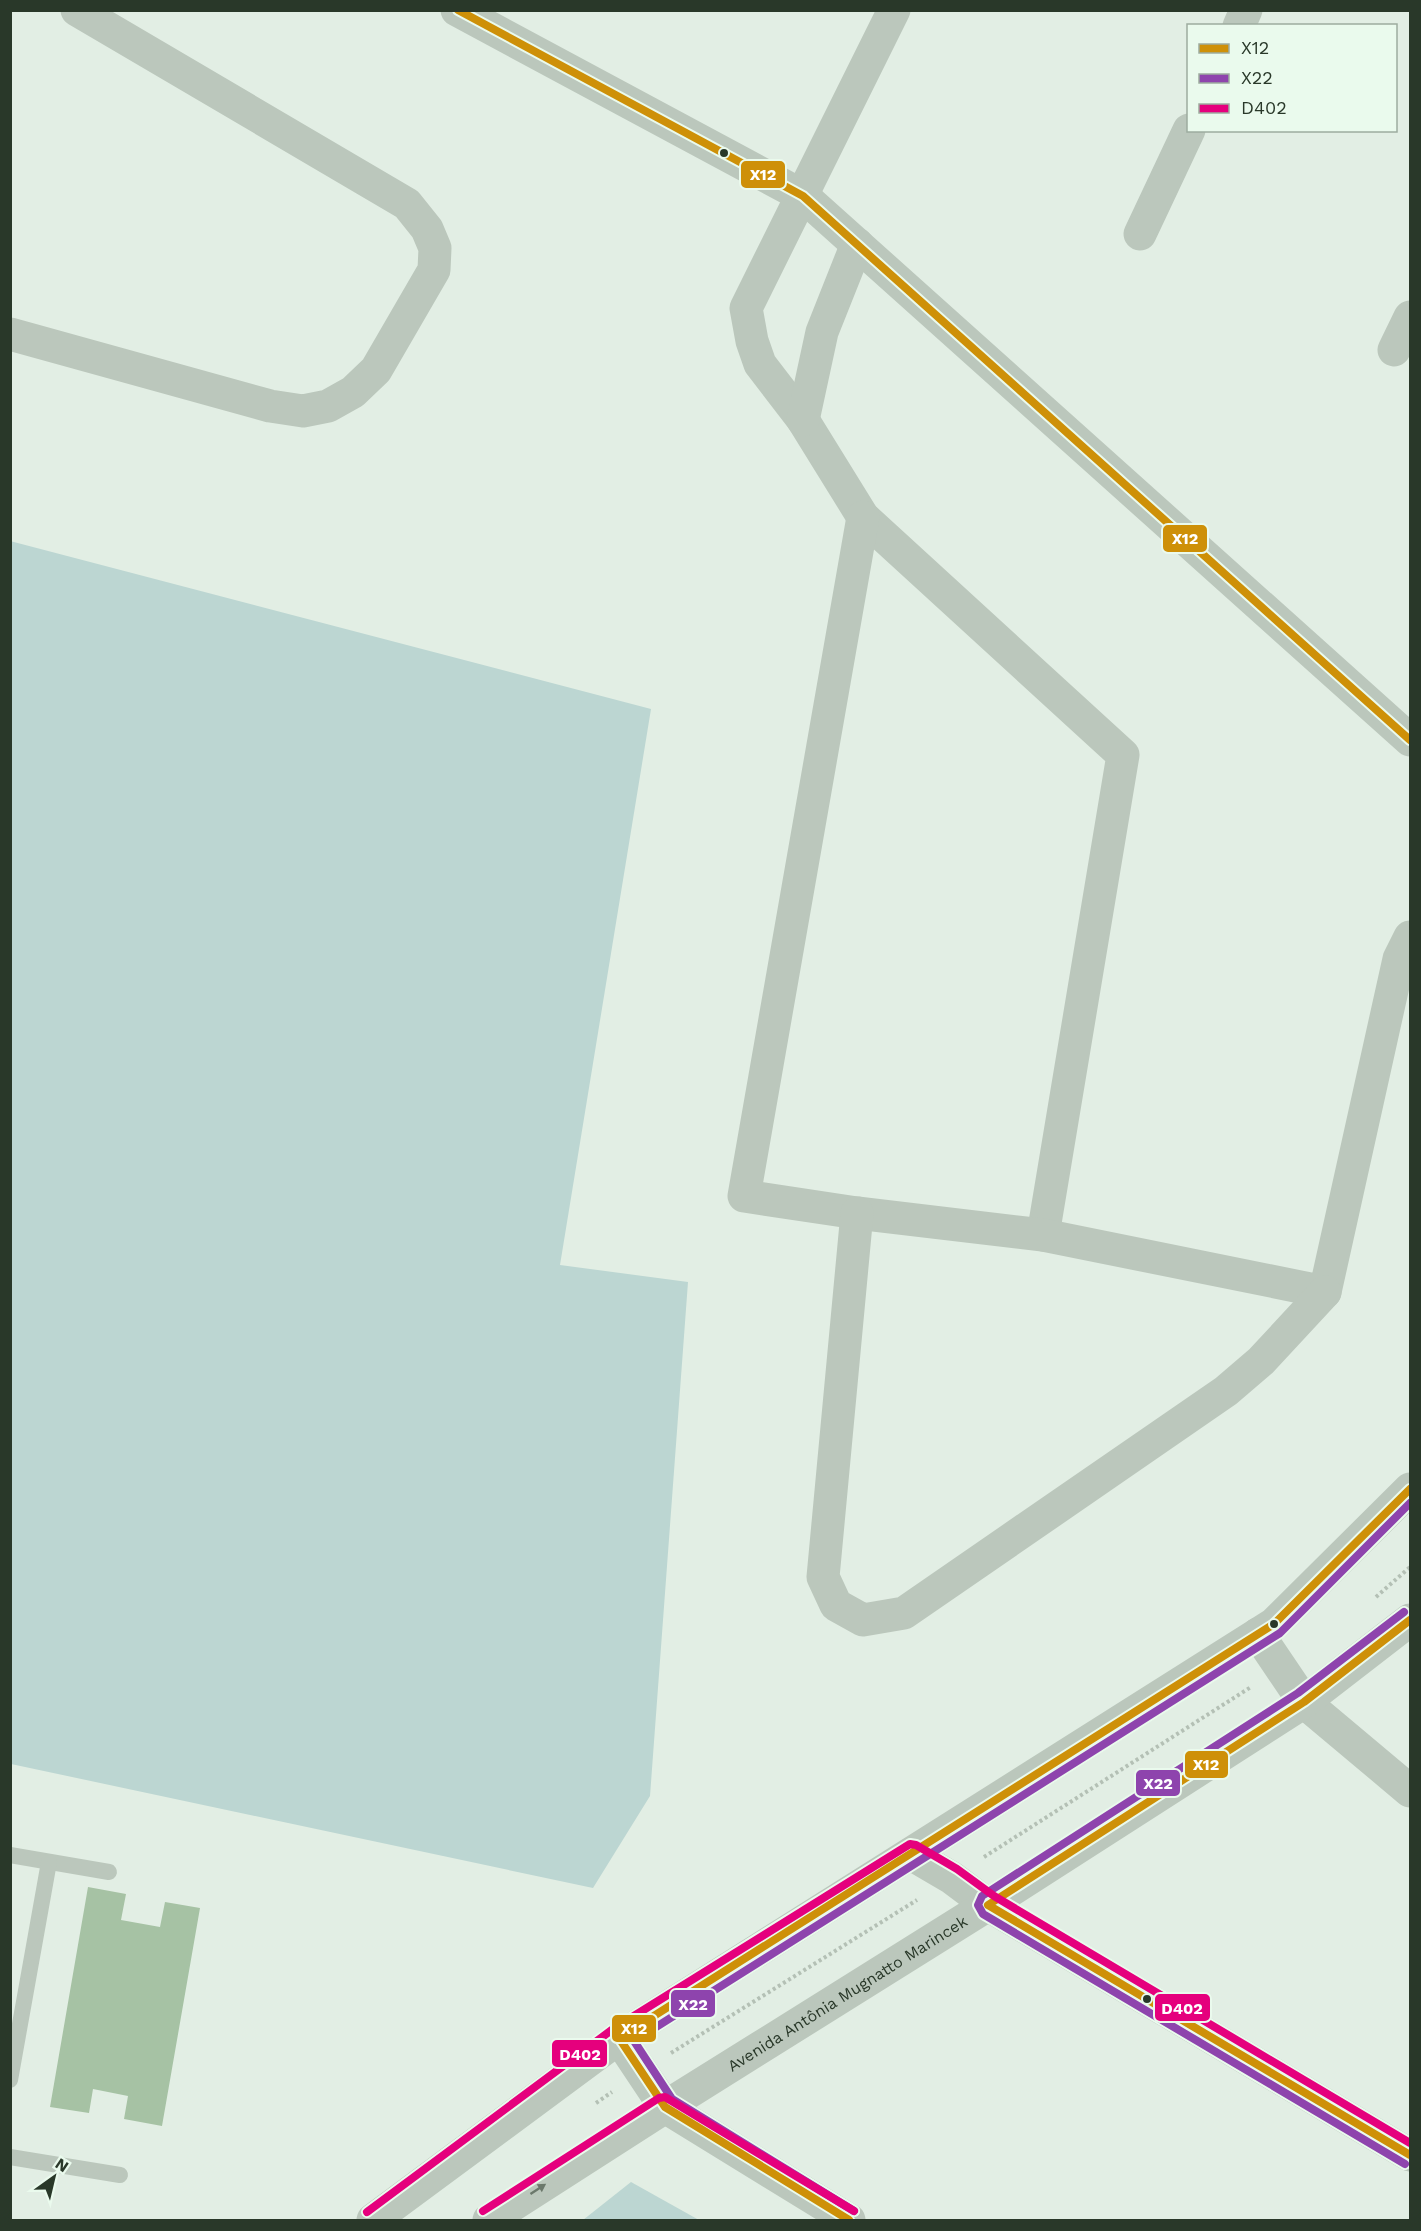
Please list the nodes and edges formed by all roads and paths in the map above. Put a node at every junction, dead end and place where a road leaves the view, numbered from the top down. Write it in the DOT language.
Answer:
graph roads {
  1 [pos="77,10"];
  2 [pos="457,10"];
  3 [pos="894,10"];
  4 [pos="1246,10"];
  5 [pos="1240,24"];
  6 [pos="1188,132"];
  7 [pos="803,196"];
  8 [pos="1140,234"];
  9 [pos="857,244"];
  10 [pos="1410,317"];
  11 [pos="10,334"];
  12 [pos="1395,350"];
  13 [pos="803,420"];
  14 [pos="862,517"];
  15 [pos="1410,740"];
  16 [pos="1410,937"];
  17 [pos="858,1213"];
  18 [pos="1042,1234"];
  19 [pos="1325,1292"];
  20 [pos="1410,1489"];
  21 [pos="1410,1620"];
  22 [pos="1258,1634"];
  23 [pos="1304,1702"];
  24 [pos="1410,1791"];
  25 [pos="911,1854"];
  26 [pos="10,1856"];
  27 [pos="49,1862"];
  28 [pos="109,1872"];
  29 [pos="988,1905"];
  30 [pos="619,2038"];
  31 [pos="10,2080"];
  32 [pos="665,2107"];
  33 [pos="1410,2155"];
  34 [pos="10,2157"];
  35 [pos="120,2175"];
  36 [pos="373,2220"];
  37 [pos="489,2220"];
  38 [pos="849,2220"];
  1 -- 11 [label="street"];
  2 -- 7 [label="street"];
  3 -- 7 [label="street"];
  4 -- 5 [label="street"];
  6 -- 8 [label="street"];
  7 -- 9 [label="street"];
  7 -- 13 [label="street"];
  9 -- 13 [label="street"];
  9 -- 15 [label="street"];
  10 -- 12 [label="street"];
  13 -- 14 [label="street"];
  14 -- 17 [label="street"];
  14 -- 18 [label="street"];
  16 -- 19 [label="street"];
  17 -- 18 [label="street"];
  17 -- 19 [label="street"];
  18 -- 19 [label="street"];
  20 -- 22 [label="street"];
  21 -- 23 [label="street, Avenida Antônia Mugnatto Marincek"];
  22 -- 23 [label="street"];
  22 -- 25 [label="street"];
  23 -- 24 [label="street"];
  23 -- 29 [label="street, Avenida Antônia Mugnatto Marincek"];
  25 -- 29 [label="street"];
  25 -- 30 [label="street"];
  26 -- 27 [label="lane"];
  27 -- 28 [label="lane"];
  27 -- 31 [label="lane"];
  29 -- 32 [label="street, Avenida Antônia Mugnatto Marincek"];
  29 -- 33 [label="street"];
  30 -- 32 [label="street"];
  30 -- 36 [label="street"];
  37 -- 32 [label="street, Avenida Antônia Mugnatto Marincek, one-way"];
  32 -- 38 [label="street"];
  34 -- 35 [label="lane"];
}
